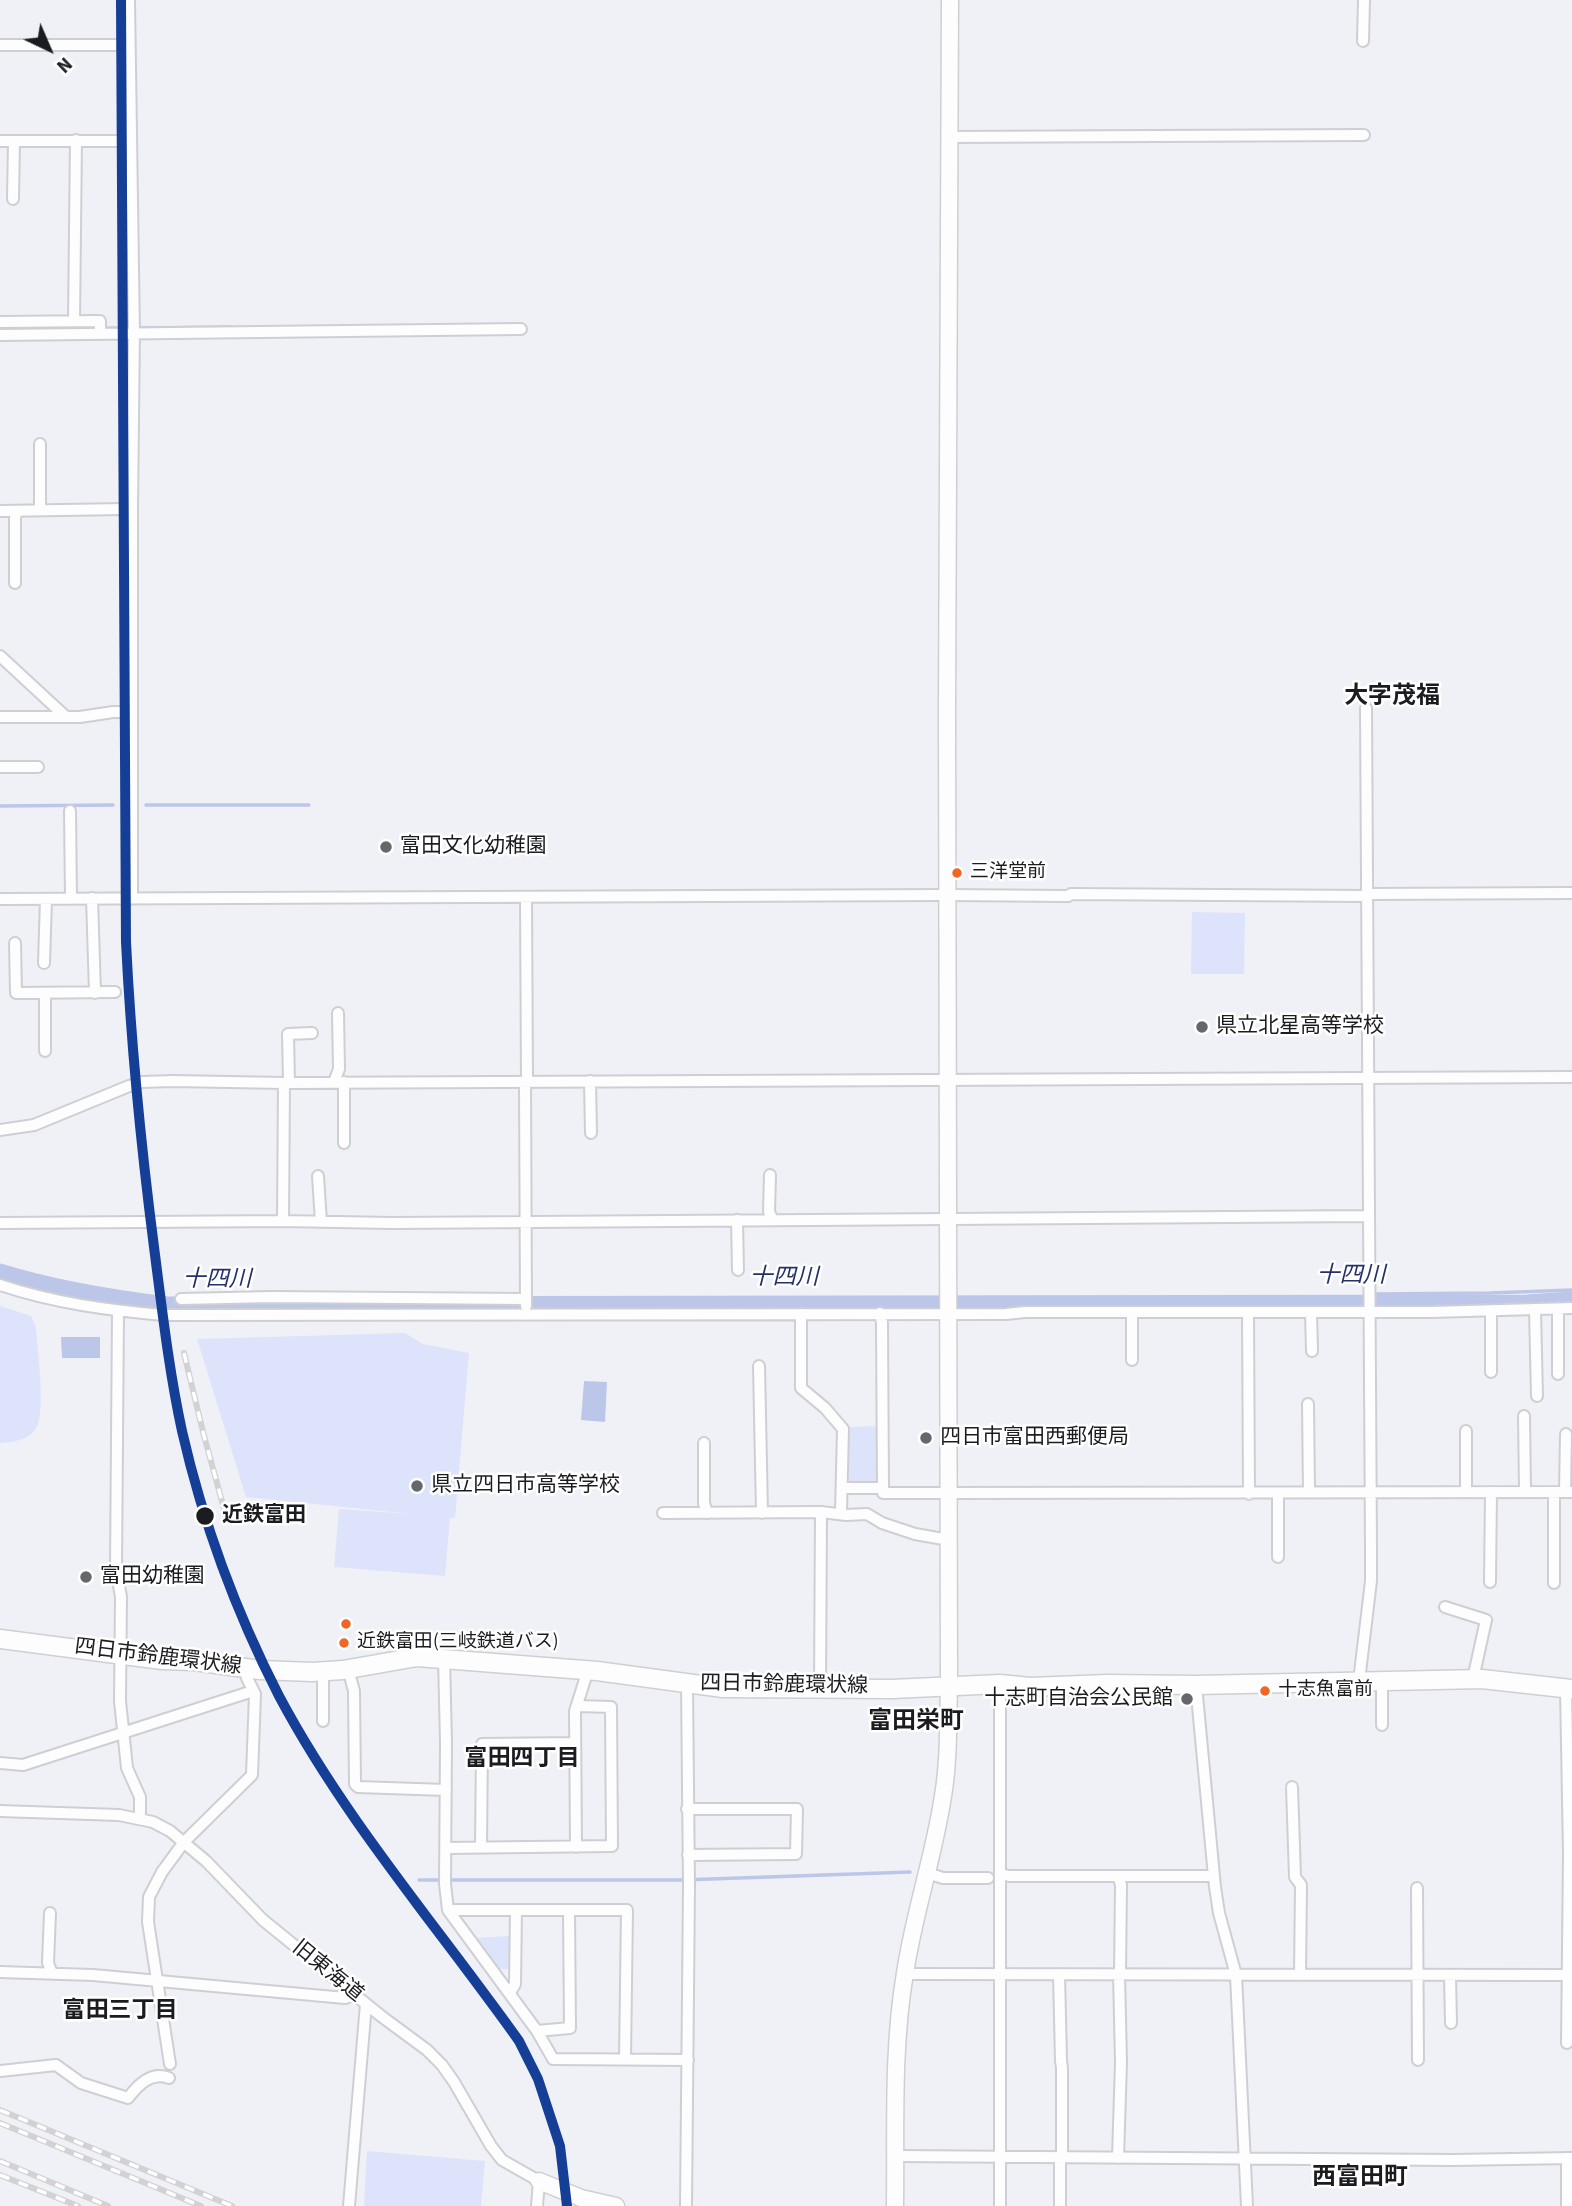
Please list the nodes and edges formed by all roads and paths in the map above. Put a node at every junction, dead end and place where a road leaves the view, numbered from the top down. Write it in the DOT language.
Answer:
graph roads {
  1 [pos="129,0"];
  2 [pos="950,0"];
  3 [pos="1364,0"];
  4 [pos="1363,41"];
  5 [pos="130,45"];
  6 [pos="0,46"];
  7 [pos="1364,135"];
  8 [pos="948,137"];
  9 [pos="76,140"];
  10 [pos="0,141"];
  11 [pos="14,141"];
  12 [pos="122,141"];
  13 [pos="13,199"];
  14 [pos="74,321"];
  15 [pos="0,322"];
  16 [pos="100,330"];
  17 [pos="521,330"];
  18 [pos="134,332"];
  19 [pos="0,335"];
  20 [pos="40,444"];
  21 [pos="124,509"];
  22 [pos="40,510"];
  23 [pos="0,511"];
  24 [pos="17,511"];
  25 [pos="15,583"];
  26 [pos="0,656"];
  27 [pos="1366,708"];
  28 [pos="124,712"];
  29 [pos="0,717"];
  30 [pos="66,717"];
  31 [pos="0,767"];
  32 [pos="38,767"];
  33 [pos="70,811"];
  34 [pos="1572,893"];
  35 [pos="947,895"];
  36 [pos="1367,895"];
  37 [pos="132,897"];
  38 [pos="71,898"];
  39 [pos="92,898"];
  40 [pos="526,898"];
  41 [pos="0,899"];
  42 [pos="46,899"];
  43 [pos="15,943"];
  44 [pos="44,963"];
  45 [pos="116,992"];
  46 [pos="45,993"];
  47 [pos="95,993"];
  48 [pos="338,1013"];
  49 [pos="312,1033"];
  50 [pos="45,1051"];
  51 [pos="1572,1077"];
  52 [pos="947,1079"];
  53 [pos="1368,1079"];
  54 [pos="590,1081"];
  55 [pos="339,1082"];
  56 [pos="526,1082"];
  57 [pos="287,1083"];
  58 [pos="0,1130"];
  59 [pos="591,1133"];
  60 [pos="344,1143"];
  61 [pos="770,1175"];
  62 [pos="318,1176"];
  63 [pos="1368,1216"];
  64 [pos="946,1218"];
  65 [pos="737,1220"];
  66 [pos="773,1220"];
  67 [pos="284,1221"];
  68 [pos="526,1221"];
  69 [pos="321,1222"];
  70 [pos="0,1223"];
  71 [pos="738,1270"];
  72 [pos="0,1285"];
  73 [pos="181,1299"];
  74 [pos="526,1307"];
  75 [pos="1572,1308"];
  76 [pos="1558,1309"];
  77 [pos="1535,1310"];
  78 [pos="118,1311"];
  79 [pos="1369,1311"];
  80 [pos="1491,1311"];
  81 [pos="947,1312"];
  82 [pos="1132,1312"];
  83 [pos="1248,1312"];
  84 [pos="1311,1312"];
  85 [pos="880,1313"];
  86 [pos="801,1314"];
  87 [pos="1312,1351"];
  88 [pos="1132,1360"];
  89 [pos="759,1366"];
  90 [pos="1492,1372"];
  91 [pos="1558,1374"];
  92 [pos="1537,1396"];
  93 [pos="1308,1405"];
  94 [pos="1524,1416"];
  95 [pos="1466,1431"];
  96 [pos="1566,1434"];
  97 [pos="704,1443"];
  98 [pos="843,1488"];
  99 [pos="883,1488"];
  100 [pos="1309,1492"];
  101 [pos="1370,1492"];
  102 [pos="1466,1492"];
  103 [pos="1491,1492"];
  104 [pos="1525,1492"];
  105 [pos="1564,1492"];
  106 [pos="948,1493"];
  107 [pos="1278,1493"];
  108 [pos="1250,1494"];
  109 [pos="821,1512"];
  110 [pos="663,1513"];
  111 [pos="707,1513"];
  112 [pos="762,1513"];
  113 [pos="841,1513"];
  114 [pos="948,1540"];
  115 [pos="1278,1557"];
  116 [pos="1490,1582"];
  117 [pos="1554,1583"];
  118 [pos="1445,1607"];
  119 [pos="0,1639"];
  120 [pos="120,1654"];
  121 [pos="444,1658"];
  122 [pos="245,1667"];
  123 [pos="348,1669"];
  124 [pos="588,1670"];
  125 [pos="323,1671"];
  126 [pos="1473,1679"];
  127 [pos="1359,1681"];
  128 [pos="1382,1681"];
  129 [pos="687,1684"];
  130 [pos="1000,1684"];
  131 [pos="949,1685"];
  132 [pos="1196,1685"];
  133 [pos="820,1689"];
  134 [pos="1569,1689"];
  135 [pos="253,1691"];
  136 [pos="578,1706"];
  137 [pos="323,1721"];
  138 [pos="1382,1725"];
  139 [pos="123,1733"];
  140 [pos="575,1743"];
  141 [pos="0,1763"];
  142 [pos="1570,1774"];
  143 [pos="1292,1787"];
  144 [pos="446,1790"];
  145 [pos="687,1809"];
  146 [pos="0,1811"];
  147 [pos="140,1818"];
  148 [pos="184,1842"];
  149 [pos="481,1847"];
  150 [pos="576,1847"];
  151 [pos="446,1848"];
  152 [pos="688,1855"];
  153 [pos="928,1873"];
  154 [pos="1001,1874"];
  155 [pos="1118,1876"];
  156 [pos="1214,1876"];
  157 [pos="988,1878"];
  158 [pos="1418,1888"];
  159 [pos="448,1910"];
  160 [pos="516,1910"];
  161 [pos="569,1910"];
  162 [pos="50,1913"];
  163 [pos="1570,1939"];
  164 [pos="0,1972"];
  165 [pos="51,1973"];
  166 [pos="905,1974"];
  167 [pos="1000,1974"];
  168 [pos="1059,1974"];
  169 [pos="1120,1974"];
  170 [pos="1236,1975"];
  171 [pos="1300,1975"];
  172 [pos="1417,1975"];
  173 [pos="1450,1975"];
  174 [pos="1567,1975"];
  175 [pos="156,1980"];
  176 [pos="510,1993"];
  177 [pos="355,1994"];
  178 [pos="366,2004"];
  179 [pos="1451,2024"];
  180 [pos="537,2031"];
  181 [pos="1567,2043"];
  182 [pos="625,2059"];
  183 [pos="688,2060"];
  184 [pos="1418,2060"];
  185 [pos="170,2064"];
  186 [pos="0,2071"];
  187 [pos="169,2078"];
  188 [pos="896,2156"];
  189 [pos="999,2157"];
  190 [pos="1061,2157"];
  191 [pos="1244,2157"];
  192 [pos="1118,2158"];
  193 [pos="1570,2158"];
  194 [pos="539,2181"];
  195 [pos="349,2206"];
  196 [pos="537,2206"];
  197 [pos="616,2206"];
  198 [pos="686,2206"];
  199 [pos="895,2206"];
  200 [pos="1000,2206"];
  201 [pos="1060,2206"];
  202 [pos="1247,2206"];
  203 [pos="1567,2206"];
  1 -- 5 [label="street"];
  2 -- 8 [label="street"];
  3 -- 4 [label="street"];
  5 -- 6 [label="street"];
  5 -- 18 [label="street"];
  7 -- 8 [label="street"];
  8 -- 35 [label="street"];
  9 -- 11 [label="street"];
  9 -- 12 [label="street"];
  9 -- 14 [label="street"];
  10 -- 11 [label="street"];
  11 -- 13 [label="street"];
  14 -- 15 [label="street"];
  14 -- 16 [label="street"];
  16 -- 18 [label="street"];
  16 -- 19 [label="street"];
  17 -- 18 [label="street"];
  18 -- 37 [label="street"];
  20 -- 22 [label="street"];
  21 -- 22 [label="street"];
  22 -- 24 [label="street"];
  23 -- 24 [label="street"];
  24 -- 25 [label="street"];
  26 -- 30 [label="street"];
  27 -- 36 [label="street"];
  28 -- 30 [label="street"];
  29 -- 30 [label="street"];
  31 -- 32 [label="street"];
  33 -- 38 [label="street"];
  34 -- 36 [label="street"];
  35 -- 36 [label="street"];
  35 -- 40 [label="street"];
  35 -- 52 [label="street"];
  36 -- 53 [label="street"];
  37 -- 39 [label="street"];
  37 -- 40 [label="street"];
  38 -- 39 [label="street"];
  38 -- 42 [label="street"];
  39 -- 47 [label="street"];
  40 -- 56 [label="street"];
  41 -- 42 [label="street"];
  42 -- 44 [label="street"];
  43 -- 46 [label="street"];
  45 -- 47 [label="street"];
  46 -- 47 [label="street"];
  46 -- 50 [label="street"];
  48 -- 55 [label="street"];
  49 -- 57 [label="street"];
  51 -- 53 [label="street"];
  52 -- 53 [label="street"];
  52 -- 54 [label="street"];
  52 -- 64 [label="street"];
  53 -- 63 [label="street"];
  54 -- 56 [label="street"];
  54 -- 59 [label="street"];
  55 -- 56 [label="street"];
  55 -- 57 [label="street"];
  55 -- 60 [label="street"];
  56 -- 68 [label="street"];
  57 -- 58 [label="street"];
  57 -- 67 [label="street"];
  61 -- 66 [label="street"];
  62 -- 69 [label="street"];
  63 -- 64 [label="street"];
  63 -- 79 [label="street"];
  64 -- 66 [label="street"];
  64 -- 81 [label="street"];
  65 -- 66 [label="street"];
  65 -- 68 [label="street"];
  65 -- 71 [label="street"];
  67 -- 69 [label="street"];
  67 -- 70 [label="street"];
  68 -- 69 [label="street"];
  68 -- 74 [label="street"];
  72 -- 78 [label="street"];
  73 -- 74 [label="street"];
  74 -- 78 [label="street"];
  74 -- 86 [label="street"];
  75 -- 76 [label="street"];
  76 -- 77 [label="street"];
  76 -- 91 [label="street"];
  77 -- 80 [label="street"];
  77 -- 92 [label="street"];
  78 -- 120 [label="street"];
  79 -- 80 [label="street"];
  79 -- 84 [label="street"];
  79 -- 101 [label="street"];
  80 -- 90 [label="street"];
  81 -- 82 [label="street"];
  81 -- 85 [label="street"];
  81 -- 106 [label="street"];
  82 -- 83 [label="street"];
  82 -- 88 [label="street"];
  83 -- 84 [label="street"];
  83 -- 108 [label="street"];
  84 -- 87 [label="street"];
  85 -- 86 [label="street"];
  85 -- 99 [label="street"];
  86 -- 98 [label="street"];
  89 -- 112 [label="street"];
  93 -- 100 [label="street"];
  94 -- 104 [label="street"];
  95 -- 102 [label="street"];
  96 -- 105 [label="street"];
  97 -- 111 [label="street"];
  98 -- 99 [label="street"];
  98 -- 113 [label="street"];
  99 -- 106 [label="street"];
  100 -- 101 [label="street"];
  100 -- 107 [label="street"];
  101 -- 102 [label="street"];
  101 -- 127 [label="street"];
  102 -- 103 [label="street"];
  103 -- 104 [label="street"];
  103 -- 116 [label="street"];
  104 -- 105 [label="street"];
  105 -- 117 [label="street"];
  106 -- 108 [label="street"];
  106 -- 114 [label="street"];
  107 -- 108 [label="street"];
  107 -- 115 [label="street"];
  109 -- 112 [label="street"];
  109 -- 113 [label="street"];
  109 -- 133 [label="street"];
  110 -- 111 [label="street"];
  111 -- 112 [label="street"];
  113 -- 114 [label="street"];
  114 -- 131 [label="street"];
  118 -- 126 [label="street"];
  119 -- 120 [label="main road, 四日市鈴鹿環状線"];
  120 -- 122 [label="main road, 四日市鈴鹿環状線"];
  120 -- 139 [label="street"];
  121 -- 123 [label="main road, 四日市鈴鹿環状線"];
  121 -- 124 [label="main road, 四日市鈴鹿環状線"];
  121 -- 144 [label="street"];
  122 -- 125 [label="main road, 四日市鈴鹿環状線"];
  122 -- 135 [label="street"];
  123 -- 125 [label="main road, 四日市鈴鹿環状線"];
  123 -- 144 [label="street"];
  124 -- 129 [label="main road, 四日市鈴鹿環状線"];
  124 -- 136 [label="street"];
  125 -- 137 [label="street"];
  126 -- 128 [label="main road, 四日市鈴鹿環状線"];
  126 -- 134 [label="main road, 四日市鈴鹿環状線"];
  127 -- 128 [label="main road, 四日市鈴鹿環状線"];
  127 -- 132 [label="main road, 四日市鈴鹿環状線"];
  128 -- 138 [label="street"];
  129 -- 133 [label="main road, 四日市鈴鹿環状線"];
  129 -- 145 [label="street"];
  130 -- 131 [label="main road, 四日市鈴鹿環状線"];
  130 -- 132 [label="main road, 四日市鈴鹿環状線"];
  130 -- 154 [label="street"];
  131 -- 133 [label="main road, 四日市鈴鹿環状線"];
  131 -- 153 [label="street"];
  132 -- 156 [label="street"];
  134 -- 142 [label="street"];
  135 -- 139 [label="street"];
  135 -- 148 [label="street"];
  136 -- 140 [label="street"];
  136 -- 150 [label="street"];
  139 -- 141 [label="street"];
  139 -- 147 [label="street"];
  140 -- 149 [label="street"];
  140 -- 150 [label="street"];
  142 -- 163 [label="street"];
  143 -- 171 [label="street"];
  144 -- 151 [label="street"];
  145 -- 152 [label="street"];
  145 -- 152 [label="street"];
  146 -- 147 [label="street, 旧東海道"];
  147 -- 148 [label="street, 旧東海道"];
  148 -- 175 [label="street"];
  148 -- 177 [label="street, 旧東海道"];
  149 -- 150 [label="street"];
  149 -- 151 [label="street"];
  151 -- 159 [label="street"];
  152 -- 183 [label="street"];
  153 -- 157 [label="street"];
  153 -- 166 [label="street"];
  154 -- 155 [label="street"];
  154 -- 167 [label="street"];
  155 -- 156 [label="street"];
  155 -- 169 [label="street"];
  156 -- 170 [label="street"];
  158 -- 172 [label="street"];
  159 -- 160 [label="street"];
  159 -- 176 [label="street"];
  160 -- 161 [label="street"];
  160 -- 176 [label="street"];
  161 -- 180 [label="street"];
  161 -- 182 [label="street"];
  162 -- 165 [label="street"];
  163 -- 174 [label="street"];
  164 -- 165 [label="street"];
  165 -- 175 [label="street"];
  166 -- 167 [label="street"];
  166 -- 188 [label="street"];
  167 -- 168 [label="street"];
  167 -- 189 [label="street"];
  168 -- 169 [label="street"];
  168 -- 190 [label="street"];
  169 -- 170 [label="street"];
  169 -- 192 [label="street"];
  170 -- 171 [label="street"];
  170 -- 191 [label="street"];
  171 -- 172 [label="street"];
  172 -- 173 [label="street"];
  172 -- 184 [label="street"];
  173 -- 174 [label="street"];
  173 -- 179 [label="street"];
  174 -- 181 [label="street"];
  175 -- 177 [label="street"];
  175 -- 185 [label="street"];
  176 -- 180 [label="street"];
  177 -- 178 [label="street, 旧東海道"];
  178 -- 194 [label="street, 旧東海道"];
  178 -- 195 [label="street"];
  180 -- 182 [label="street"];
  182 -- 183 [label="street"];
  183 -- 198 [label="street"];
  186 -- 187 [label="street"];
  188 -- 189 [label="street"];
  188 -- 199 [label="street"];
  189 -- 190 [label="street"];
  189 -- 200 [label="street"];
  190 -- 192 [label="street"];
  190 -- 201 [label="street"];
  191 -- 192 [label="street"];
  191 -- 193 [label="street"];
  191 -- 202 [label="street"];
  193 -- 203 [label="street"];
  194 -- 196 [label="street"];
  194 -- 197 [label="street, 旧東海道"];
}
